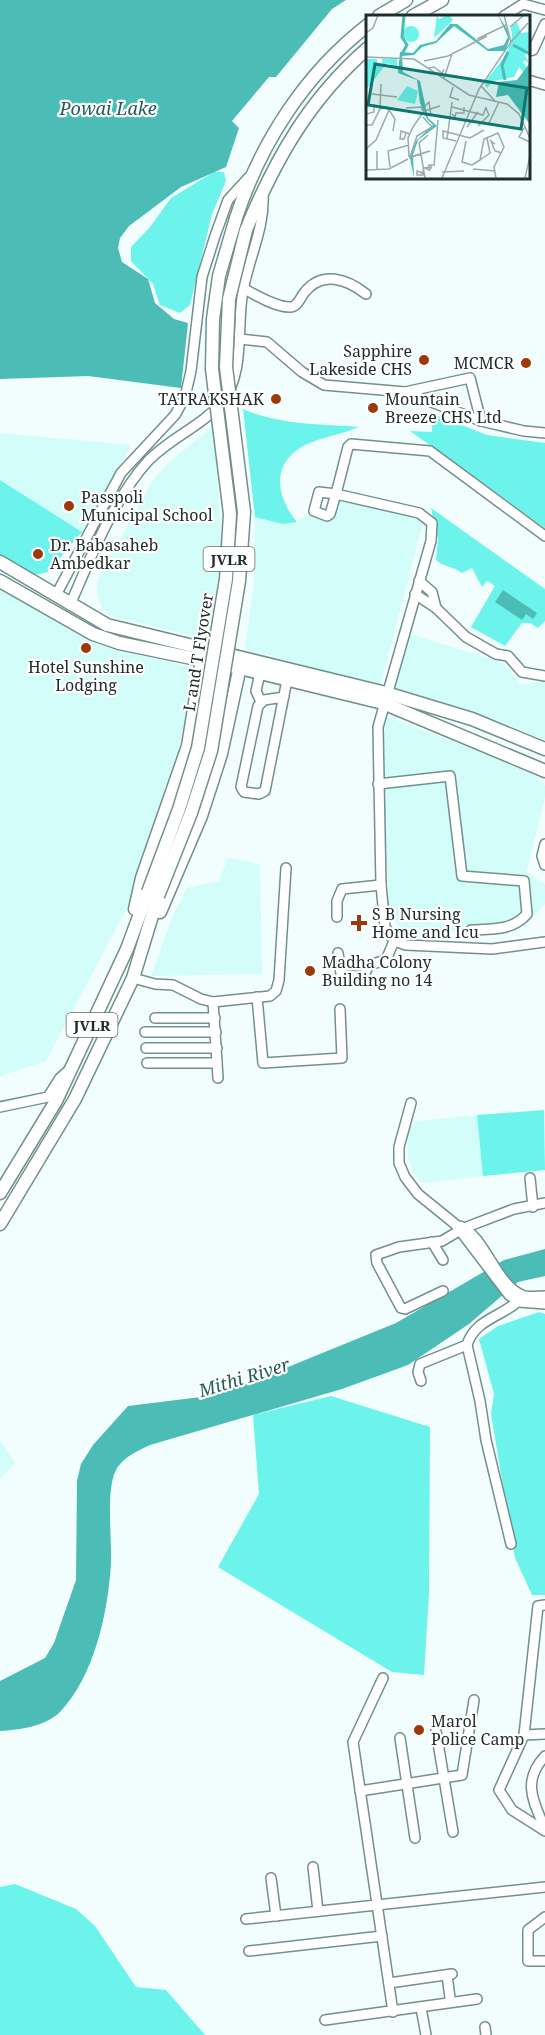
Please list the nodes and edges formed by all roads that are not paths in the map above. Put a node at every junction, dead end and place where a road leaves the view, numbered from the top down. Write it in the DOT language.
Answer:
graph roads {
  1 [pos="406,0"];
  2 [pos="442,0"];
  3 [pos="545,10"];
  4 [pos="381,15"];
  5 [pos="415,15"];
  6 [pos="506,15"];
  7 [pos="545,24"];
  8 [pos="366,27"];
  9 [pos="366,50"];
  10 [pos="530,51"];
  11 [pos="530,81"];
  12 [pos="545,85"];
  13 [pos="251,175"];
  14 [pos="263,189"];
  15 [pos="243,288"];
  16 [pos="366,294"];
  17 [pos="240,339"];
  18 [pos="405,392"];
  19 [pos="481,421"];
  20 [pos="545,433"];
  21 [pos="545,536"];
  22 [pos="0,562"];
  23 [pos="0,581"];
  24 [pos="419,581"];
  25 [pos="415,594"];
  26 [pos="56,595"];
  27 [pos="70,605"];
  28 [pos="436,608"];
  29 [pos="49,610"];
  30 [pos="64,618"];
  31 [pos="203,655"];
  32 [pos="241,663"];
  33 [pos="260,673"];
  34 [pos="545,676"];
  35 [pos="287,680"];
  36 [pos="284,697"];
  37 [pos="385,698"];
  38 [pos="261,702"];
  39 [pos="192,727"];
  40 [pos="225,734"];
  41 [pos="545,749"];
  42 [pos="545,771"];
  43 [pos="378,784"];
  44 [pos="545,844"];
  45 [pos="545,865"];
  46 [pos="286,868"];
  47 [pos="381,885"];
  48 [pos="153,894"];
  49 [pos="337,917"];
  50 [pos="148,927"];
  51 [pos="471,930"];
  52 [pos="394,941"];
  53 [pos="545,942"];
  54 [pos="127,948"];
  55 [pos="338,953"];
  56 [pos="133,978"];
  57 [pos="257,997"];
  58 [pos="213,1002"];
  59 [pos="340,1009"];
  60 [pos="155,1018"];
  61 [pos="214,1018"];
  62 [pos="145,1032"];
  63 [pos="216,1032"];
  64 [pos="146,1048"];
  65 [pos="217,1048"];
  66 [pos="147,1063"];
  67 [pos="218,1063"];
  68 [pos="71,1069"];
  69 [pos="218,1078"];
  70 [pos="411,1103"];
  71 [pos="0,1108"];
  72 [pos="530,1178"];
  73 [pos="0,1193"];
  74 [pos="545,1203"];
  75 [pos="533,1207"];
  76 [pos="0,1224"];
  77 [pos="459,1228"];
  78 [pos="432,1242"];
  79 [pos="443,1260"];
  80 [pos="443,1291"];
  81 [pos="545,1296"];
  82 [pos="521,1299"];
  83 [pos="545,1304"];
  84 [pos="467,1345"];
  85 [pos="421,1381"];
  86 [pos="511,1544"];
  87 [pos="545,1605"];
  88 [pos="383,1678"];
  89 [pos="474,1700"];
  90 [pos="436,1731"];
  91 [pos="545,1734"];
  92 [pos="525,1735"];
  93 [pos="400,1738"];
  94 [pos="545,1756"];
  95 [pos="444,1778"];
  96 [pos="407,1784"];
  97 [pos="360,1791"];
  98 [pos="545,1830"];
  99 [pos="453,1832"];
  100 [pos="415,1838"];
  101 [pos="312,1867"];
  102 [pos="271,1878"];
  103 [pos="545,1887"];
  104 [pos="377,1904"];
  105 [pos="318,1911"];
  106 [pos="276,1916"];
  107 [pos="545,1917"];
  108 [pos="246,1919"];
  109 [pos="382,1936"];
  110 [pos="249,1951"];
  111 [pos="545,1961"];
  112 [pos="389,1983"];
  113 [pos="450,1998"];
  114 [pos="477,1999"];
  115 [pos="421,2008"];
  116 [pos="393,2012"];
  117 [pos="325,2020"];
  118 [pos="426,2035"];
  1 -- 4 [label="main road"];
  2 -- 5 [label="main road"];
  3 -- 6 [label="street"];
  7 -- 10 [label="street"];
  8 -- 13 [label="main road, JVLR"];
  9 -- 14 [label="main road, JVLR"];
  11 -- 12 [label="street"];
  13 -- 26 [label="street"];
  13 -- 48 [label="main road, L and T Flyover / JVLR, bridge"];
  14 -- 15 [label="street"];
  14 -- 48 [label="main road, L and T Flyover / JVLR, bridge"];
  15 -- 16 [label="street"];
  15 -- 17 [label="street"];
  17 -- 18 [label="street"];
  17 -- 27 [label="street"];
  18 -- 19 [label="street"];
  18 -- 19 [label="street"];
  19 -- 20 [label="street"];
  21 -- 24 [label="street"];
  22 -- 26 [label="main road"];
  23 -- 29 [label="main road"];
  24 -- 25 [label="street"];
  24 -- 28 [label="street"];
  25 -- 28 [label="street"];
  25 -- 37 [label="street"];
  26 -- 27 [label="main road"];
  26 -- 29 [label="main road"];
  27 -- 30 [label="main road"];
  27 -- 31 [label="main road"];
  28 -- 34 [label="street"];
  29 -- 30 [label="main road"];
  30 -- 31 [label="main road"];
  31 -- 32 [label="main road"];
  31 -- 39 [label="main road"];
  32 -- 33 [label="main road"];
  32 -- 37 [label="main road"];
  32 -- 40 [label="main road"];
  33 -- 35 [label="main road"];
  33 -- 38 [label="street"];
  35 -- 36 [label="street"];
  35 -- 37 [label="main road"];
  36 -- 38 [label="street"];
  36 -- 38 [label="street"];
  37 -- 41 [label="main road"];
  37 -- 42 [label="main road"];
  37 -- 43 [label="street"];
  39 -- 40 [label="main road"];
  39 -- 54 [label="main road"];
  40 -- 50 [label="main road"];
  43 -- 47 [label="street"];
  43 -- 51 [label="street"];
  44 -- 45 [label="street"];
  46 -- 57 [label="street"];
  47 -- 49 [label="street"];
  47 -- 52 [label="street"];
  48 -- 50 [label="main road, L and T Flyover / JVLR"];
  48 -- 54 [label="main road, L and T Flyover / JVLR"];
  50 -- 56 [label="main road, JVLR"];
  52 -- 53 [label="street"];
  52 -- 55 [label="street"];
  54 -- 68 [label="main road, JVLR"];
  56 -- 58 [label="street"];
  56 -- 76 [label="main road, JVLR"];
  57 -- 58 [label="street"];
  57 -- 59 [label="street"];
  58 -- 61 [label="street"];
  60 -- 61 [label="street"];
  61 -- 63 [label="street"];
  62 -- 63 [label="street"];
  63 -- 65 [label="street"];
  64 -- 65 [label="street"];
  65 -- 67 [label="street"];
  66 -- 67 [label="street"];
  67 -- 69 [label="street"];
  68 -- 71 [label="street"];
  68 -- 73 [label="main road, JVLR"];
  70 -- 77 [label="street"];
  72 -- 75 [label="street"];
  74 -- 75 [label="street"];
  75 -- 77 [label="street"];
  77 -- 78 [label="street"];
  77 -- 82 [label="street"];
  78 -- 79 [label="street"];
  78 -- 80 [label="street"];
  81 -- 82 [label="street"];
  82 -- 83 [label="street"];
  82 -- 84 [label="street"];
  84 -- 85 [label="street"];
  84 -- 86 [label="street"];
  87 -- 92 [label="street"];
  88 -- 97 [label="street"];
  89 -- 95 [label="street"];
  90 -- 95 [label="street"];
  91 -- 92 [label="street"];
  92 -- 98 [label="street"];
  93 -- 96 [label="street"];
  94 -- 98 [label="street"];
  95 -- 96 [label="street"];
  95 -- 99 [label="street"];
  96 -- 97 [label="street"];
  96 -- 100 [label="street"];
  97 -- 104 [label="street"];
  101 -- 105 [label="street"];
  102 -- 106 [label="street"];
  103 -- 104 [label="street"];
  104 -- 105 [label="street"];
  104 -- 109 [label="street"];
  105 -- 106 [label="street"];
  106 -- 108 [label="street"];
  107 -- 111 [label="street"];
  109 -- 110 [label="street"];
  109 -- 112 [label="street"];
  112 -- 113 [label="street"];
  112 -- 116 [label="street"];
  114 -- 115 [label="street"];
  115 -- 116 [label="street"];
  115 -- 118 [label="street"];
  116 -- 117 [label="street"];
}
